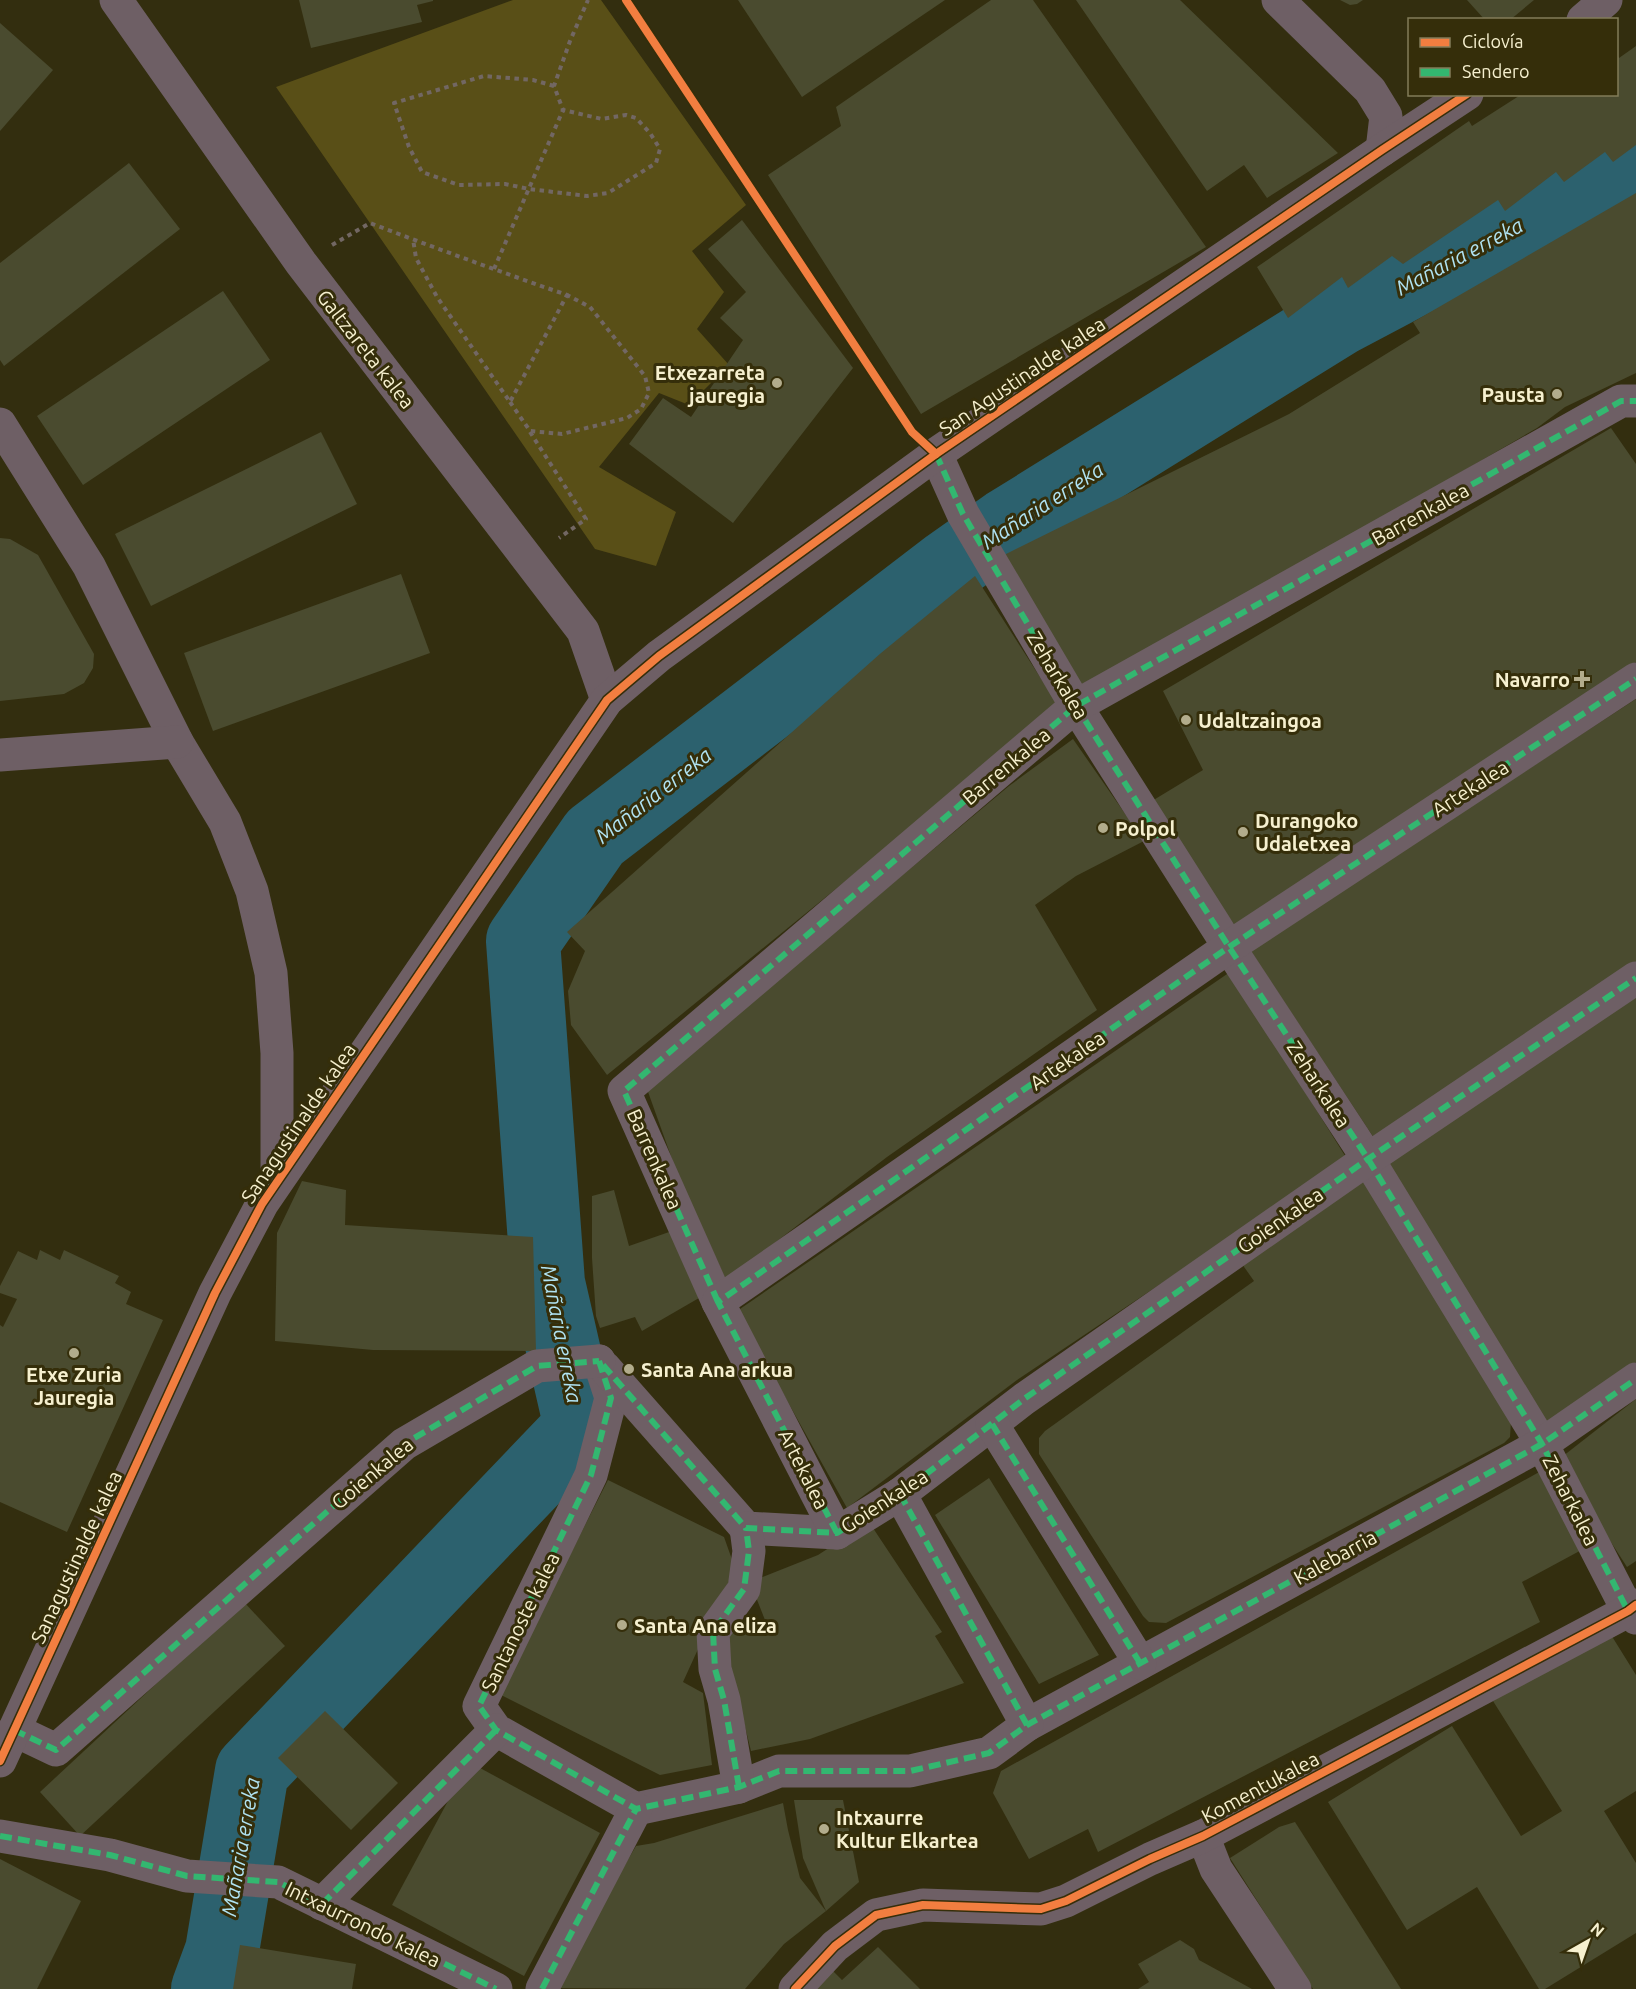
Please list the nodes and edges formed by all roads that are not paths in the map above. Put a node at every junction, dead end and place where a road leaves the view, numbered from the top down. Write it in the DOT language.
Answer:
graph roads {
  1 [pos="116,0"];
  2 [pos="1278,0"];
  3 [pos="1606,0"];
  4 [pos="1585,18"];
  5 [pos="1464,96"];
  6 [pos="1382,150"];
  7 [pos="1636,401"];
  8 [pos="0,424"];
  9 [pos="936,454"];
  10 [pos="1636,679"];
  11 [pos="607,700"];
  12 [pos="1076,706"];
  13 [pos="177,742"];
  14 [pos="0,755"];
  15 [pos="1229,946"];
  16 [pos="1636,978"];
  17 [pos="1368,1158"];
  18 [pos="277,1181"];
  19 [pos="718,1302"];
  20 [pos="599,1361"];
  21 [pos="1636,1379"];
  22 [pos="992,1424"];
  23 [pos="1542,1444"];
  24 [pos="900,1494"];
  25 [pos="746,1528"];
  26 [pos="837,1533"];
  27 [pos="1633,1612"];
  28 [pos="1140,1663"];
  29 [pos="1027,1725"];
  30 [pos="15,1730"];
  31 [pos="496,1730"];
  32 [pos="0,1761"];
  33 [pos="739,1787"];
  34 [pos="636,1809"];
  35 [pos="0,1836"];
  36 [pos="1203,1836"];
  37 [pos="322,1904"];
  38 [pos="496,1989"];
  39 [pos="542,1989"];
  40 [pos="795,1989"];
  41 [pos="1295,1989"];
  1 -- 11 [label="street, Galtzareta kalea"];
  2 -- 6 [label="street"];
  3 -- 4 [label="street"];
  5 -- 6 [label="street, San Agustinalde kalea"];
  6 -- 9 [label="street, San Agustinalde kalea"];
  7 -- 12 [label="street, Barrenkalea"];
  8 -- 13 [label="street"];
  9 -- 11 [label="street, San Agustinalde kalea"];
  9 -- 12 [label="street, Zeharkalea"];
  10 -- 15 [label="street, Artekalea"];
  11 -- 18 [label="street, Sanagustinalde kalea"];
  12 -- 15 [label="street, Zeharkalea"];
  12 -- 19 [label="street, Barrenkalea"];
  13 -- 14 [label="street"];
  13 -- 18 [label="street"];
  15 -- 17 [label="street, Zeharkalea"];
  15 -- 19 [label="street, Artekalea"];
  16 -- 17 [label="street, Goienkalea"];
  17 -- 22 [label="street, Goienkalea"];
  17 -- 23 [label="street, Zeharkalea"];
  18 -- 30 [label="street, Sanagustinalde kalea"];
  19 -- 26 [label="street, Artekalea"];
  20 -- 25 [label="street"];
  20 -- 30 [label="street, Goienkalea"];
  20 -- 31 [label="street, Santanoste kalea"];
  21 -- 23 [label="street, Kalebarria"];
  22 -- 24 [label="street, Goienkalea"];
  22 -- 28 [label="street"];
  23 -- 27 [label="street, Zeharkalea"];
  23 -- 28 [label="street, Kalebarria"];
  24 -- 26 [label="street, Goienkalea"];
  24 -- 29 [label="street"];
  25 -- 26 [label="street, Goienkalea"];
  25 -- 33 [label="street"];
  27 -- 36 [label="street, Komentukalea"];
  28 -- 29 [label="street, Kalebarria"];
  29 -- 33 [label="street, Kalebarria"];
  30 -- 32 [label="street, Sanagustinalde kalea"];
  31 -- 34 [label="street, Santanoste kalea"];
  31 -- 37 [label="street"];
  33 -- 34 [label="street"];
  34 -- 39 [label="street"];
  35 -- 37 [label="street, Intxaurrondo kalea"];
  36 -- 40 [label="street, Komentukalea"];
  36 -- 41 [label="street"];
  37 -- 38 [label="street, Intxaurrondo kalea"];
}
